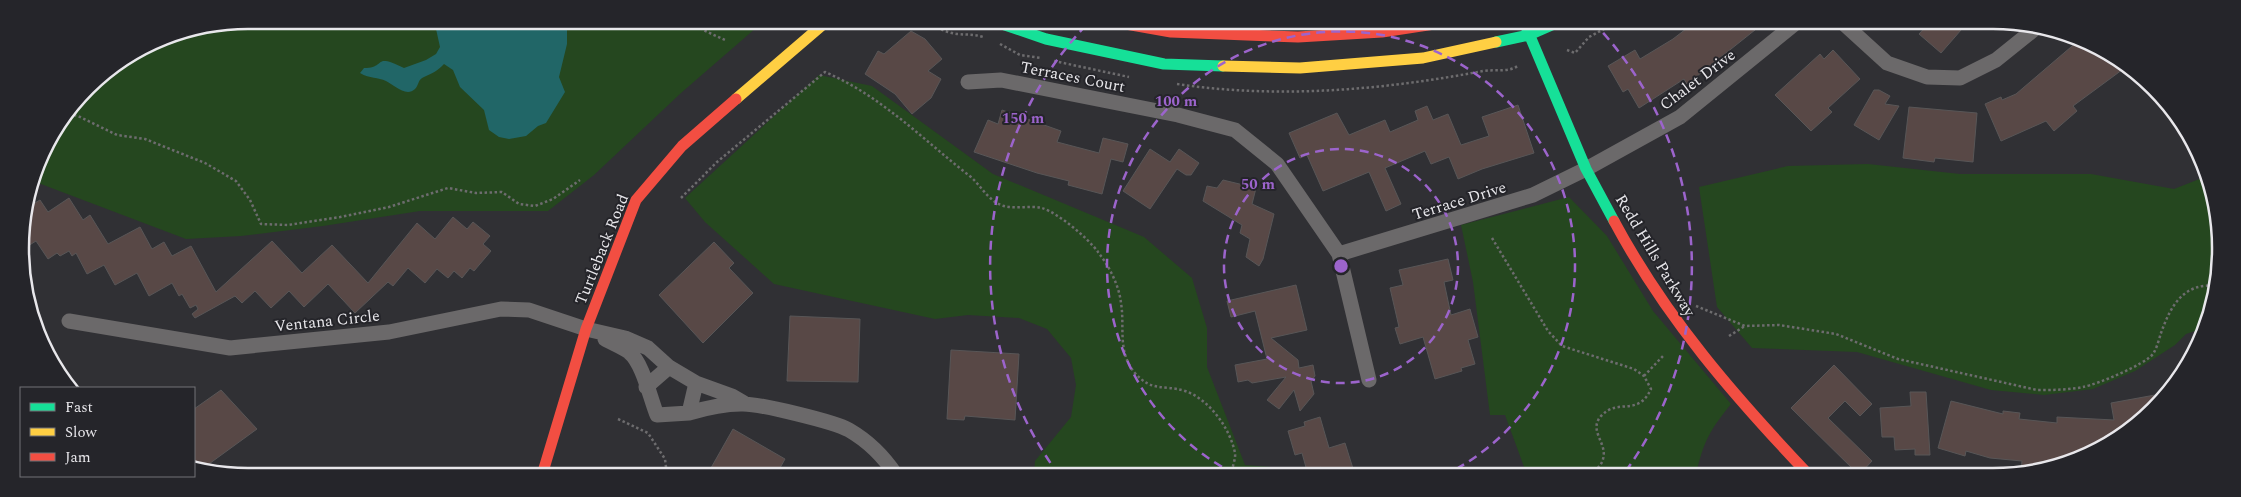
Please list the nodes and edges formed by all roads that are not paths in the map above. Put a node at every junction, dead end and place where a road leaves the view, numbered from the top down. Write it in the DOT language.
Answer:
graph roads {
  1 [pos="818,29"];
  2 [pos="1017,29"];
  3 [pos="1154,29"];
  4 [pos="1402,29"];
  5 [pos="1527,29"];
  6 [pos="1543,29"];
  7 [pos="1788,29"];
  8 [pos="1850,29"];
  9 [pos="2030,32"];
  10 [pos="1529,35"];
  11 [pos="968,82"];
  12 [pos="1586,169"];
  13 [pos="1339,254"];
  14 [pos="69,321"];
  15 [pos="586,329"];
  16 [pos="670,367"];
  17 [pos="1369,380"];
  18 [pos="696,383"];
  19 [pos="646,387"];
  20 [pos="744,403"];
  21 [pos="689,413"];
  22 [pos="544,468"];
  23 [pos="891,468"];
  24 [pos="1802,468"];
  1 -- 15 [label="main road, Turtleback Road"];
  2 -- 10 [label="main road"];
  3 -- 4 [label="main road"];
  5 -- 10 [label="main road, Redd Hills Parkway"];
  6 -- 10 [label="main road"];
  7 -- 12 [label="street, Chalet Drive"];
  8 -- 9 [label="street"];
  10 -- 12 [label="main road, Redd Hills Parkway"];
  11 -- 13 [label="street, Terraces Court"];
  12 -- 13 [label="street, Terrace Drive"];
  12 -- 24 [label="main road, Redd Hills Parkway"];
  13 -- 17 [label="street, Terraces Court"];
  14 -- 15 [label="street, Ventana Circle"];
  15 -- 16 [label="street"];
  15 -- 19 [label="street"];
  15 -- 22 [label="main road, Turtleback Road"];
  16 -- 18 [label="street"];
  16 -- 19 [label="street"];
  18 -- 20 [label="street"];
  18 -- 21 [label="street"];
  19 -- 21 [label="street"];
  20 -- 21 [label="street"];
  20 -- 23 [label="street"];
}
